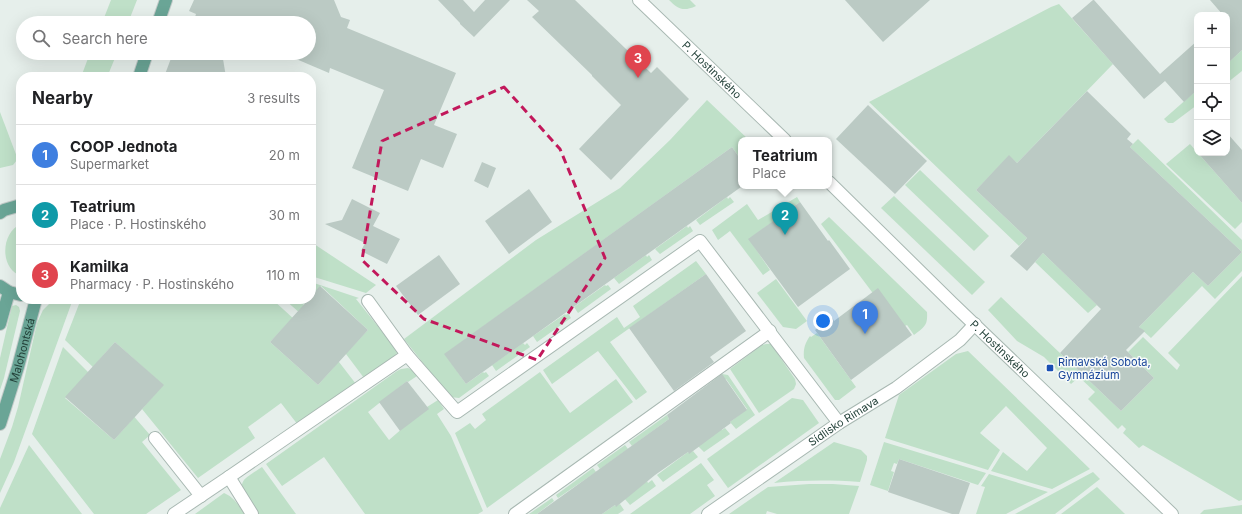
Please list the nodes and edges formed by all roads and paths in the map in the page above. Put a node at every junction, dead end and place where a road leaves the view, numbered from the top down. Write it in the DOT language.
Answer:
graph roads {
  1 [pos="166,0"];
  2 [pos="639,0"];
  3 [pos="160,16"];
  4 [pos="145,60"];
  5 [pos="141,72"];
  6 [pos="782,137"];
  7 [pos="832,185"];
  8 [pos="16,206"];
  9 [pos="0,213"];
  10 [pos="4,289"];
  11 [pos="16,293"];
  12 [pos="368,301"];
  13 [pos="35,304"];
  14 [pos="0,324"];
  15 [pos="975,324"];
  16 [pos="770,331"];
  17 [pos="407,355"];
  18 [pos="839,423"];
  19 [pos="0,424"];
  20 [pos="155,438"];
  21 [pos="228,477"];
  22 [pos="201,496"];
  23 [pos="1170,512"];
  24 [pos="174,514"];
  25 [pos="252,514"];
  26 [pos="515,514"];
  27 [pos="708,514"];
  1 -- 3 [label="main road"];
  2 -- 6 [label="street, P. Hostinského"];
  4 -- 5 [label="main road"];
  7 -- 15 [label="street, P. Hostinského"];
  8 -- 9 [label="main road"];
  10 -- 11 [label="main road"];
  10 -- 14 [label="main road"];
  12 -- 17 [label="street"];
  13 -- 19 [label="main road, Malohontská"];
  15 -- 18 [label="street, Sídlisko Rimava"];
  15 -- 23 [label="street, P. Hostinského"];
  16 -- 17 [label="street"];
  16 -- 18 [label="street"];
  16 -- 26 [label="street"];
  17 -- 21 [label="street"];
  18 -- 27 [label="street, Sídlisko Rimava"];
  20 -- 22 [label="street"];
  21 -- 22 [label="street"];
  21 -- 25 [label="street"];
  22 -- 24 [label="street"];
}
